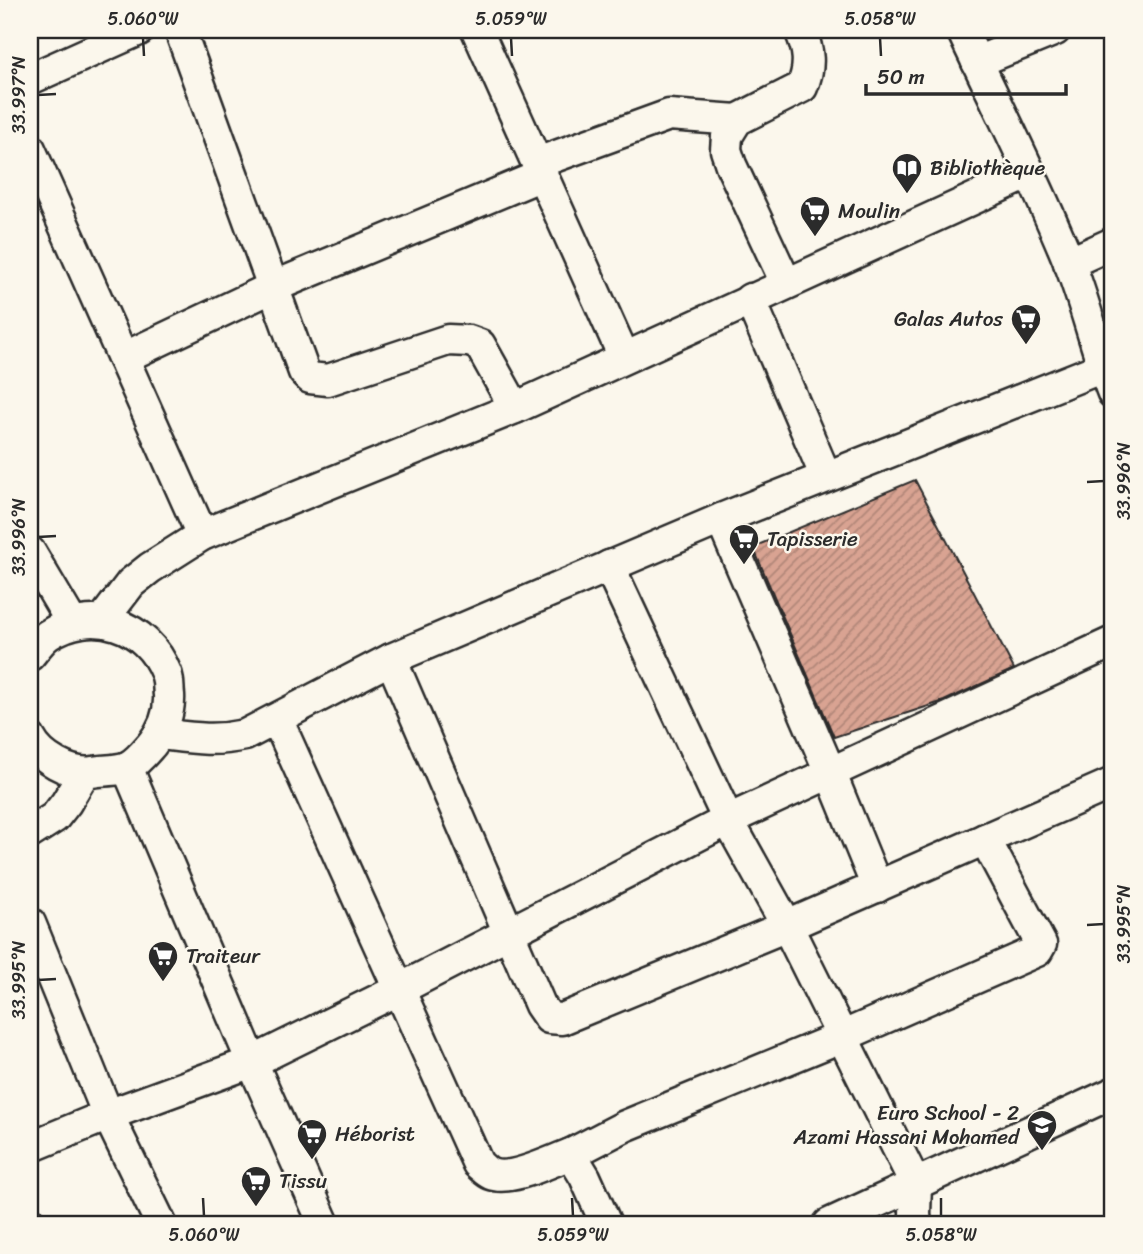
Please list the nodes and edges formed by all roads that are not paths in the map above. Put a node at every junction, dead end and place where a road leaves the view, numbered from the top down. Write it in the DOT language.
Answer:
graph roads {
  1 [pos="139,30"];
  2 [pos="180,30"];
  3 [pos="477,30"];
  4 [pos="800,30"];
  5 [pos="962,30"];
  6 [pos="1055,30"];
  7 [pos="977,62"];
  8 [pos="30,79"];
  9 [pos="737,120"];
  10 [pos="30,149"];
  11 [pos="539,169"];
  12 [pos="1030,173"];
  13 [pos="1113,243"];
  14 [pos="1069,263"];
  15 [pos="786,283"];
  16 [pos="273,287"];
  17 [pos="750,299"];
  18 [pos="624,357"];
  19 [pos="123,358"];
  20 [pos="1108,380"];
  21 [pos="515,408"];
  22 [pos="826,477"];
  23 [pos="721,519"];
  24 [pos="202,535"];
  25 [pos="30,552"];
  26 [pos="609,566"];
  27 [pos="102,621"];
  28 [pos="72,623"];
  29 [pos="1113,642"];
  30 [pos="35,643"];
  31 [pos="391,659"];
  32 [pos="277,719"];
  33 [pos="160,734"];
  34 [pos="30,738"];
  35 [pos="127,768"];
  36 [pos="830,772"];
  37 [pos="84,773"];
  38 [pos="1113,783"];
  39 [pos="728,820"];
  40 [pos="30,833"];
  41 [pos="985,839"];
  42 [pos="877,887"];
  43 [pos="30,923"];
  44 [pos="787,926"];
  45 [pos="510,933"];
  46 [pos="398,990"];
  47 [pos="841,1037"];
  48 [pos="252,1062"];
  49 [pos="1113,1093"];
  50 [pos="108,1115"];
  51 [pos="30,1147"];
  52 [pos="571,1154"];
  53 [pos="916,1185"];
  54 [pos="161,1224"];
  55 [pos="324,1224"];
  56 [pos="606,1224"];
  57 [pos="830,1224"];
  58 [pos="916,1224"];
  1 -- 8 [label="street"];
  2 -- 16 [label="street"];
  3 -- 11 [label="street"];
  4 -- 9 [label="street"];
  5 -- 7 [label="street"];
  6 -- 7 [label="street"];
  7 -- 12 [label="street"];
  9 -- 11 [label="street"];
  9 -- 15 [label="street"];
  10 -- 19 [label="street"];
  11 -- 16 [label="street"];
  11 -- 18 [label="street"];
  12 -- 14 [label="street"];
  12 -- 15 [label="street"];
  13 -- 14 [label="street"];
  14 -- 20 [label="street"];
  15 -- 17 [label="street"];
  16 -- 19 [label="street"];
  16 -- 21 [label="street"];
  17 -- 18 [label="street"];
  17 -- 22 [label="street"];
  18 -- 21 [label="street"];
  19 -- 24 [label="street"];
  20 -- 22 [label="street"];
  21 -- 24 [label="street"];
  22 -- 23 [label="street"];
  23 -- 26 [label="street"];
  23 -- 36 [label="street"];
  24 -- 27 [label="street"];
  25 -- 28 [label="street"];
  26 -- 31 [label="street"];
  26 -- 39 [label="street"];
  27 -- 28 [label="street"];
  27 -- 33 [label="street"];
  28 -- 30 [label="street"];
  29 -- 36 [label="street"];
  31 -- 32 [label="street"];
  31 -- 45 [label="street"];
  32 -- 33 [label="street"];
  32 -- 46 [label="street"];
  33 -- 35 [label="street"];
  34 -- 37 [label="street"];
  35 -- 37 [label="street"];
  35 -- 48 [label="street"];
  36 -- 39 [label="street"];
  36 -- 42 [label="street"];
  37 -- 40 [label="street"];
  38 -- 41 [label="street"];
  39 -- 44 [label="street"];
  39 -- 45 [label="street"];
  41 -- 42 [label="street"];
  41 -- 47 [label="street"];
  42 -- 44 [label="street"];
  43 -- 50 [label="street"];
  44 -- 45 [label="street"];
  44 -- 47 [label="street"];
  45 -- 46 [label="street"];
  46 -- 48 [label="street"];
  46 -- 52 [label="street"];
  47 -- 52 [label="street"];
  47 -- 53 [label="street"];
  48 -- 50 [label="street"];
  48 -- 55 [label="street"];
  49 -- 53 [label="street"];
  50 -- 51 [label="street"];
  50 -- 54 [label="street"];
  52 -- 56 [label="street"];
  53 -- 57 [label="street"];
  53 -- 58 [label="street"];
}
